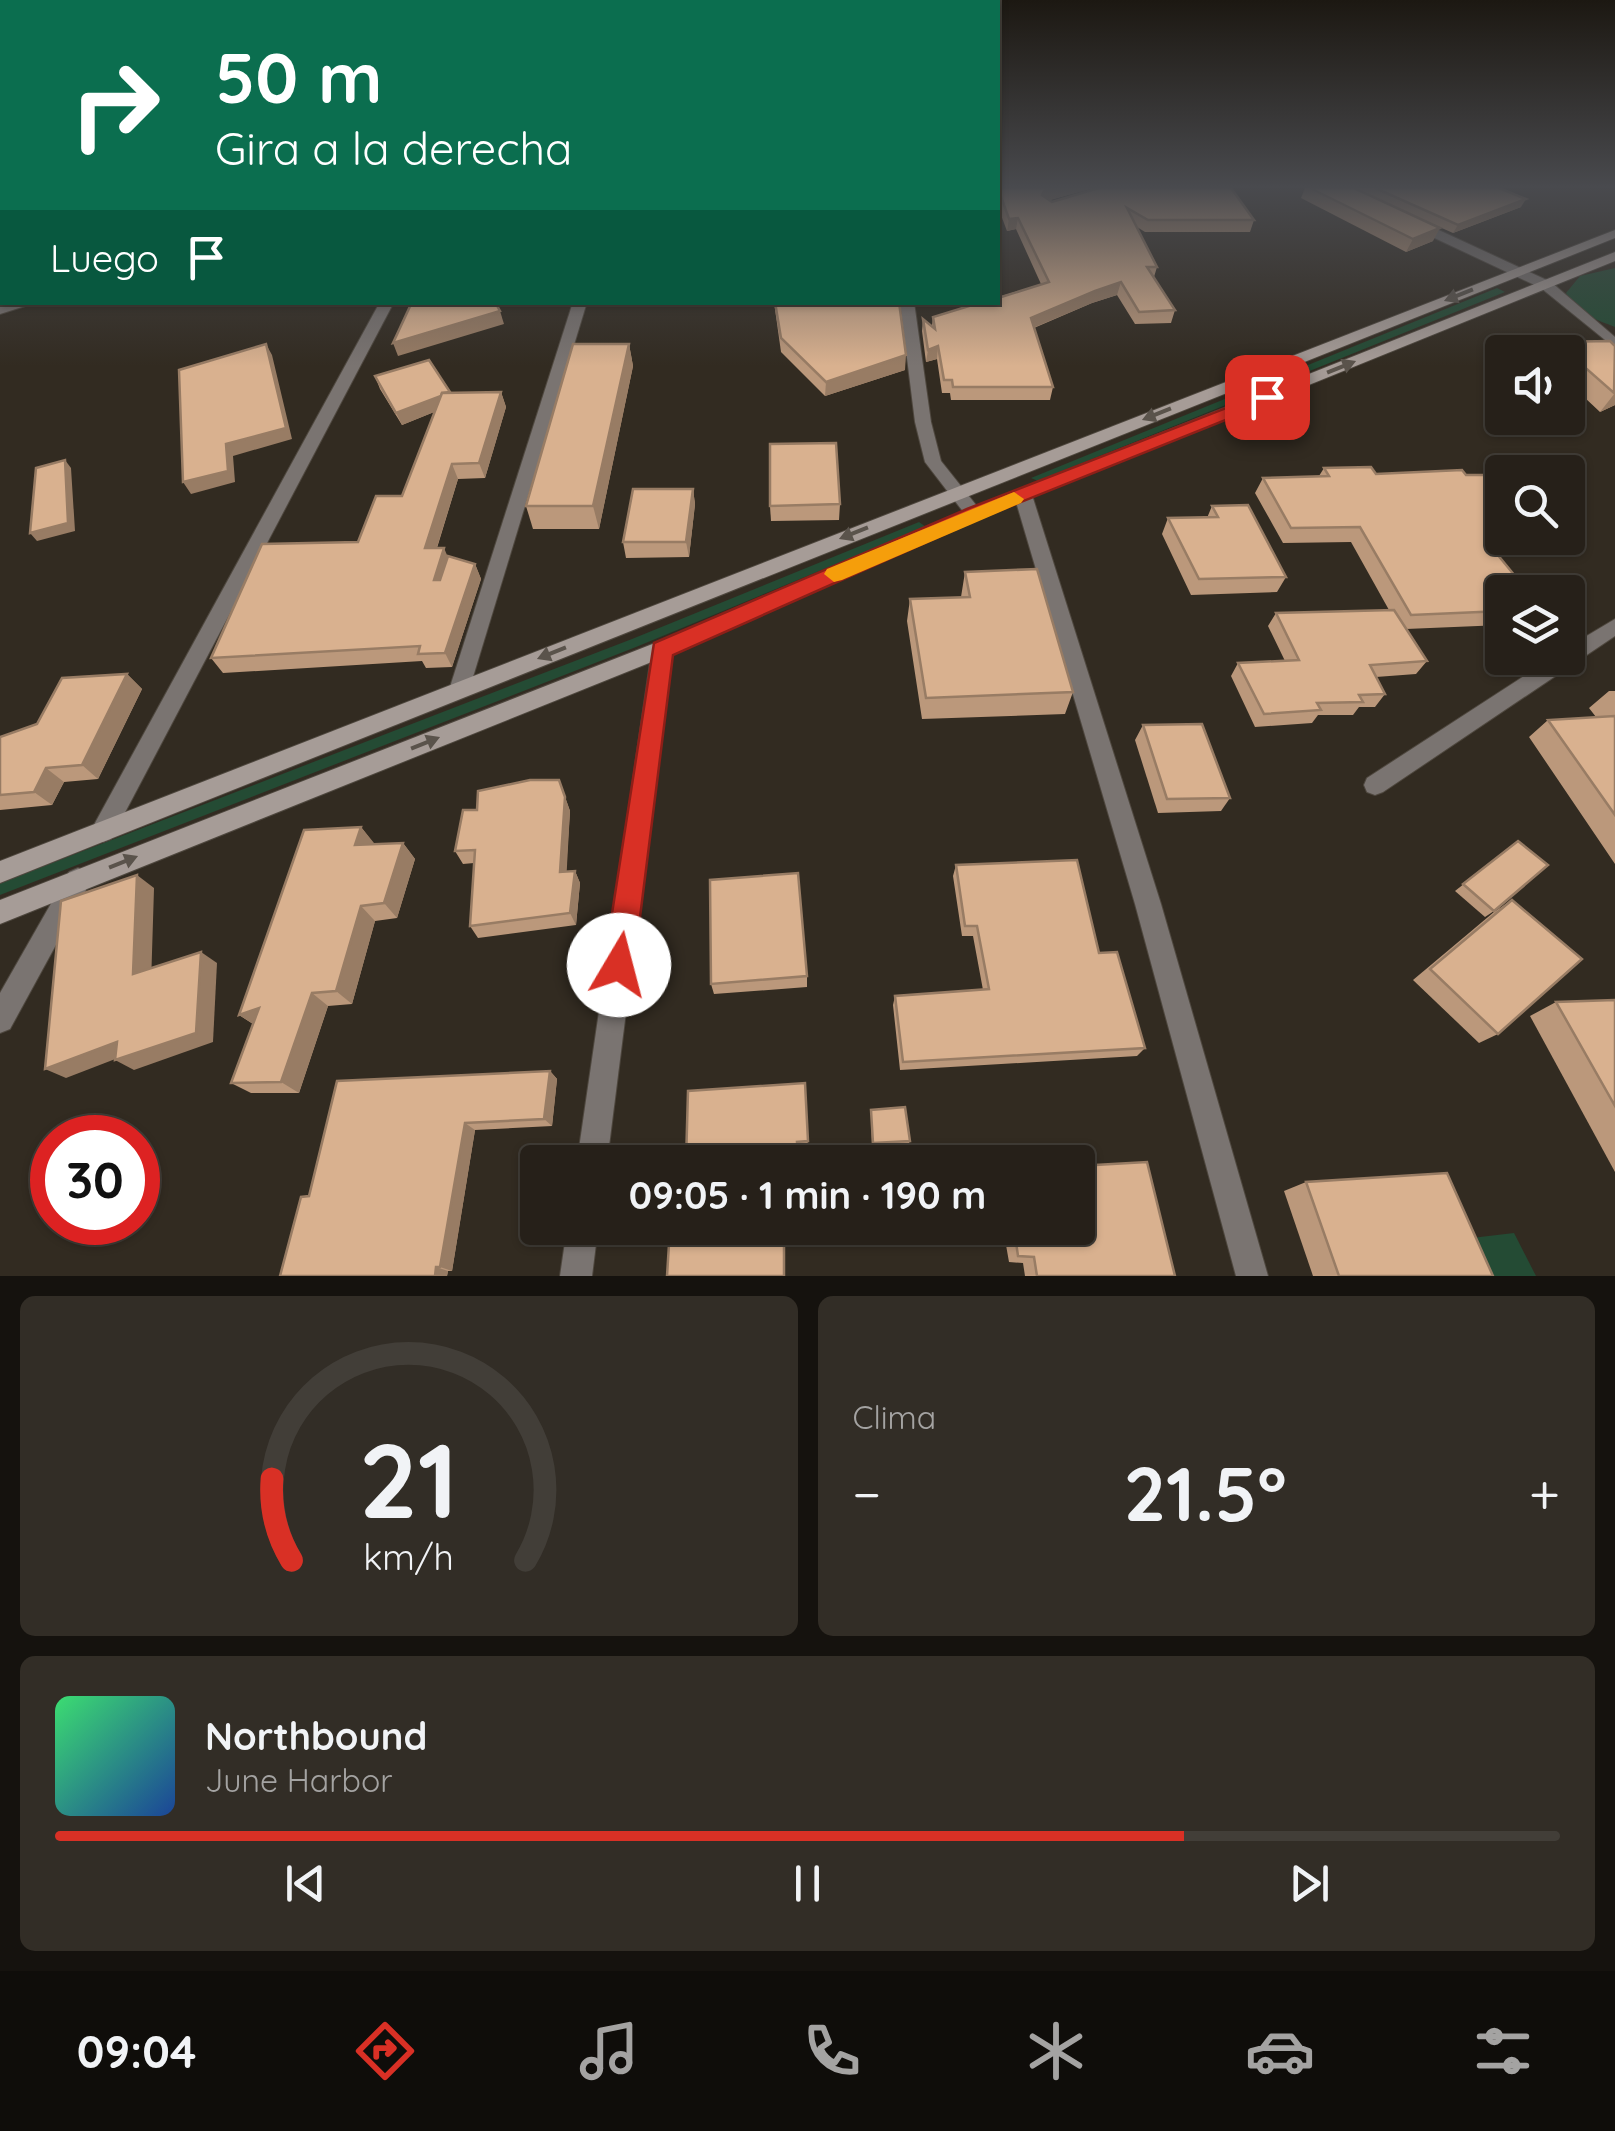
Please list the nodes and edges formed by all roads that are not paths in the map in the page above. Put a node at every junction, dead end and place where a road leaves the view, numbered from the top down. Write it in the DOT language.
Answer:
graph roads {
  1 [pos="1464,248"];
  2 [pos="1580,248"];
  3 [pos="1615,256"];
  4 [pos="1517,272"];
  5 [pos="1546,285"];
  6 [pos="385,305"];
  7 [pos="579,305"];
  8 [pos="907,305"];
  9 [pos="1615,344"];
  10 [pos="954,493"];
  11 [pos="1023,495"];
  12 [pos="974,514"];
  13 [pos="1615,626"];
  14 [pos="662,650"];
  15 [pos="459,690"];
  16 [pos="1375,785"];
  17 [pos="103,831"];
  18 [pos="0,872"];
  19 [pos="78,880"];
  20 [pos="0,912"];
  21 [pos="0,1020"];
  22 [pos="594,1145"];
  23 [pos="581,1245"];
  24 [pos="576,1276"];
  25 [pos="1252,1276"];
  1 -- 4 [label="street"];
  2 -- 4 [label="main road"];
  3 -- 5 [label="main road"];
  4 -- 5 [label="street"];
  4 -- 10 [label="main road, one-way"];
  5 -- 9 [label="street"];
  11 -- 5 [label="main road, one-way"];
  6 -- 17 [label="street"];
  7 -- 15 [label="street"];
  8 -- 10 [label="street"];
  10 -- 12 [label="street"];
  10 -- 15 [label="main road, one-way"];
  11 -- 12 [label="main road"];
  11 -- 25 [label="street"];
  12 -- 14 [label="main road"];
  13 -- 16 [label="street"];
  19 -- 14 [label="main road, one-way"];
  14 -- 22 [label="street"];
  15 -- 17 [label="main road"];
  17 -- 18 [label="main road"];
  19 -- 20 [label="main road"];
  19 -- 21 [label="street"];
  23 -- 24 [label="street"];
}
